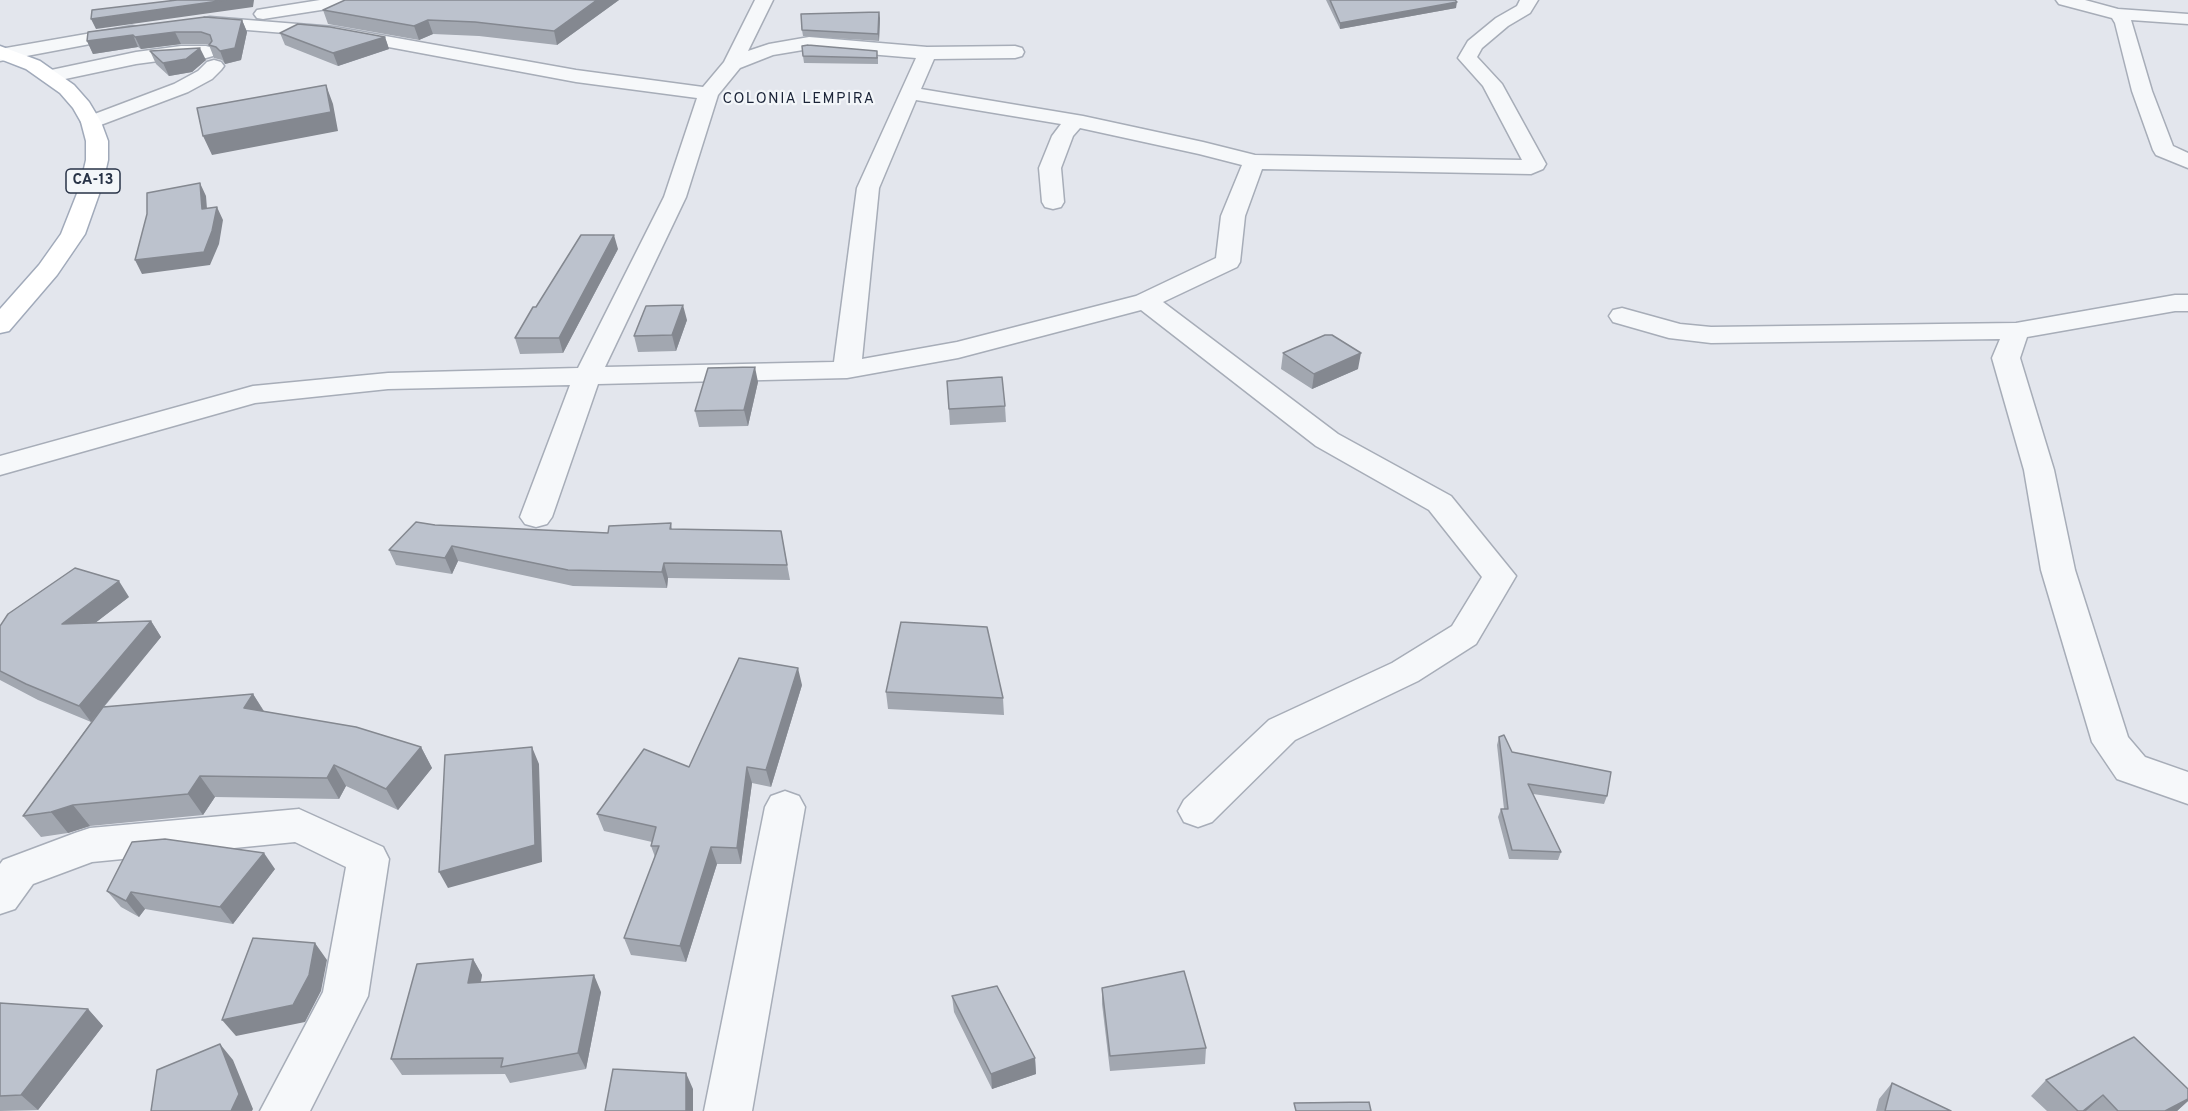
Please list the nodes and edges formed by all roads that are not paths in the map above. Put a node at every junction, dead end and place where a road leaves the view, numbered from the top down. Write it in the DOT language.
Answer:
graph roads {
  1 [pos="354,0"];
  2 [pos="764,0"];
  3 [pos="1529,0"];
  4 [pos="2065,0"];
  5 [pos="2118,14"];
  6 [pos="2188,19"];
  7 [pos="210,22"];
  8 [pos="189,24"];
  9 [pos="147,29"];
  10 [pos="1015,52"];
  11 [pos="927,53"];
  12 [pos="1,54"];
  13 [pos="733,64"];
  14 [pos="51,76"];
  15 [pos="909,93"];
  16 [pos="708,94"];
  17 [pos="1074,120"];
  18 [pos="91,122"];
  19 [pos="2188,161"];
  20 [pos="1254,162"];
  21 [pos="1053,202"];
  22 [pos="1145,301"];
  23 [pos="2188,303"];
  24 [pos="1622,316"];
  25 [pos="0,325"];
  26 [pos="2016,332"];
  27 [pos="848,370"];
  28 [pos="587,377"];
  29 [pos="0,466"];
  30 [pos="536,517"];
  31 [pos="2188,788"];
  32 [pos="785,807"];
  33 [pos="1198,811"];
  34 [pos="0,896"];
  35 [pos="284,1111"];
  36 [pos="728,1111"];
  1 -- 7 [label="street"];
  2 -- 13 [label="street"];
  3 -- 20 [label="street"];
  4 -- 5 [label="street"];
  5 -- 6 [label="street"];
  5 -- 19 [label="street"];
  7 -- 8 [label="street"];
  7 -- 16 [label="street"];
  9 -- 12 [label="street"];
  10 -- 11 [label="street"];
  11 -- 13 [label="street"];
  11 -- 15 [label="street"];
  12 -- 14 [label="main road, CA-13"];
  13 -- 16 [label="street"];
  14 -- 18 [label="main road, CA-13"];
  14 -- 18 [label="street"];
  15 -- 17 [label="street"];
  15 -- 27 [label="street"];
  16 -- 28 [label="street"];
  17 -- 20 [label="street"];
  17 -- 21 [label="street"];
  18 -- 25 [label="main road, CA-13"];
  20 -- 22 [label="street"];
  22 -- 27 [label="street"];
  22 -- 33 [label="street"];
  23 -- 26 [label="street"];
  24 -- 26 [label="street"];
  26 -- 31 [label="street"];
  27 -- 28 [label="street"];
  28 -- 29 [label="street"];
  28 -- 30 [label="street"];
  32 -- 36 [label="street"];
  34 -- 35 [label="street"];
}
